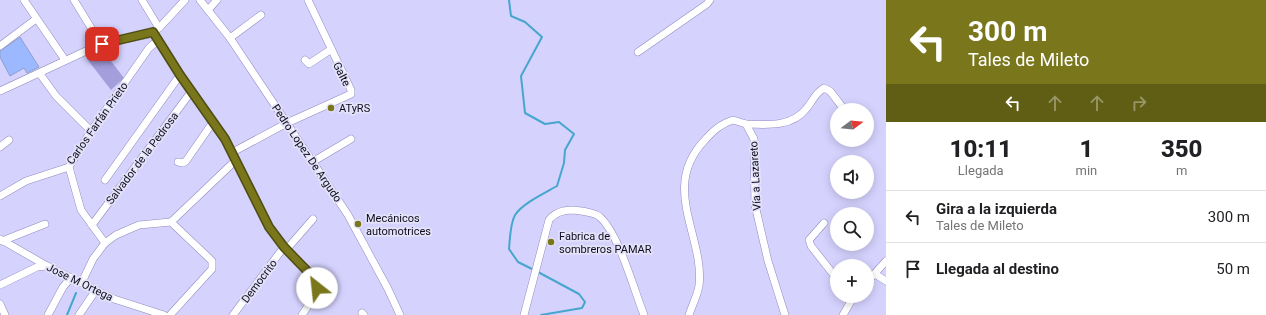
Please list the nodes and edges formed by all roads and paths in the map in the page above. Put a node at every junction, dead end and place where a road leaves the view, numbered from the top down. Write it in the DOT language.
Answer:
graph roads {
  1 [pos="24,0"];
  2 [pos="74,0"];
  3 [pos="142,0"];
  4 [pos="185,0"];
  5 [pos="200,0"];
  6 [pos="217,0"];
  7 [pos="308,0"];
  8 [pos="710,0"];
  9 [pos="208,10"];
  10 [pos="261,15"];
  11 [pos="36,19"];
  12 [pos="156,30"];
  13 [pos="230,38"];
  14 [pos="157,41"];
  15 [pos="102,44"];
  16 [pos="0,46"];
  17 [pos="330,50"];
  18 [pos="638,52"];
  19 [pos="65,60"];
  20 [pos="306,60"];
  21 [pos="40,74"];
  22 [pos="180,75"];
  23 [pos="0,91"];
  24 [pos="191,92"];
  25 [pos="840,103"];
  26 [pos="213,122"];
  27 [pos="287,123"];
  28 [pos="746,124"];
  29 [pos="91,131"];
  30 [pos="351,139"];
  31 [pos="9,140"];
  32 [pos="0,147"];
  33 [pos="233,152"];
  34 [pos="236,160"];
  35 [pos="314,161"];
  36 [pos="178,162"];
  37 [pos="69,167"];
  38 [pos="105,180"];
  39 [pos="0,196"];
  40 [pos="313,219"];
  41 [pos="171,222"];
  42 [pos="824,223"];
  43 [pos="45,224"];
  44 [pos="92,224"];
  45 [pos="1,241"];
  46 [pos="106,243"];
  47 [pos="285,248"];
  48 [pos="886,262"];
  49 [pos="46,266"];
  50 [pos="830,270"];
  51 [pos="874,274"];
  52 [pos="71,278"];
  53 [pos="886,281"];
  54 [pos="82,282"];
  55 [pos="0,285"];
  56 [pos="96,290"];
  57 [pos="849,303"];
  58 [pos="0,304"];
  59 [pos="5,315"];
  60 [pos="48,315"];
  61 [pos="78,315"];
  62 [pos="164,315"];
  63 [pos="170,315"];
  64 [pos="233,315"];
  65 [pos="302,315"];
  66 [pos="400,315"];
  67 [pos="524,315"];
  68 [pos="644,315"];
  69 [pos="689,315"];
  70 [pos="785,315"];
  71 [pos="843,315"];
  1 -- 11 [label="street"];
  2 -- 15 [label="street"];
  3 -- 12 [label="street"];
  4 -- 12 [label="street"];
  5 -- 9 [label="street, Pedro Lopez De Argudo"];
  6 -- 9 [label="street"];
  7 -- 17 [label="street, Galte"];
  8 -- 18 [label="street"];
  9 -- 13 [label="street, Pedro Lopez De Argudo"];
  10 -- 13 [label="street"];
  11 -- 16 [label="street"];
  11 -- 19 [label="street"];
  12 -- 14 [label="street"];
  12 -- 15 [label="street"];
  13 -- 27 [label="street, Pedro Lopez De Argudo"];
  14 -- 22 [label="street"];
  14 -- 29 [label="street, Carlos Farfán Prieto"];
  15 -- 19 [label="street"];
  17 -- 20 [label="street"];
  17 -- 27 [label="street, Galte"];
  19 -- 21 [label="street"];
  21 -- 23 [label="street"];
  21 -- 29 [label="street"];
  22 -- 24 [label="street"];
  22 -- 38 [label="street"];
  24 -- 26 [label="street"];
  24 -- 44 [label="street, Salvador de la Pedrosa"];
  25 -- 28 [label="street"];
  26 -- 33 [label="street"];
  26 -- 36 [label="street"];
  27 -- 33 [label="street, Galte"];
  27 -- 35 [label="street, Pedro Lopez De Argudo"];
  28 -- 69 [label="street"];
  28 -- 70 [label="street, Vía a Lazareto"];
  29 -- 37 [label="street, Carlos Farfán Prieto"];
  30 -- 35 [label="street"];
  31 -- 32 [label="street"];
  33 -- 34 [label="street"];
  34 -- 41 [label="street"];
  34 -- 47 [label="street"];
  35 -- 66 [label="street, Pedro Lopez De Argudo"];
  37 -- 39 [label="street, Carlos Farfán Prieto"];
  37 -- 44 [label="street"];
  40 -- 47 [label="street, Democrito"];
  41 -- 46 [label="street"];
  41 -- 63 [label="street"];
  42 -- 50 [label="street"];
  43 -- 45 [label="street"];
  44 -- 46 [label="street"];
  45 -- 49 [label="street, Jose M Ortega"];
  46 -- 54 [label="street"];
  47 -- 64 [label="street, Democrito"];
  47 -- 65 [label="street"];
  48 -- 51 [label="street"];
  49 -- 52 [label="street, Jose M Ortega"];
  49 -- 55 [label="street"];
  51 -- 53 [label="street"];
  52 -- 54 [label="street, Jose M Ortega"];
  52 -- 60 [label="street"];
  54 -- 56 [label="street, Jose M Ortega"];
  56 -- 61 [label="street"];
  56 -- 62 [label="street, Jose M Ortega"];
  57 -- 71 [label="street"];
  58 -- 59 [label="street"];
  67 -- 68 [label="street"];
}
